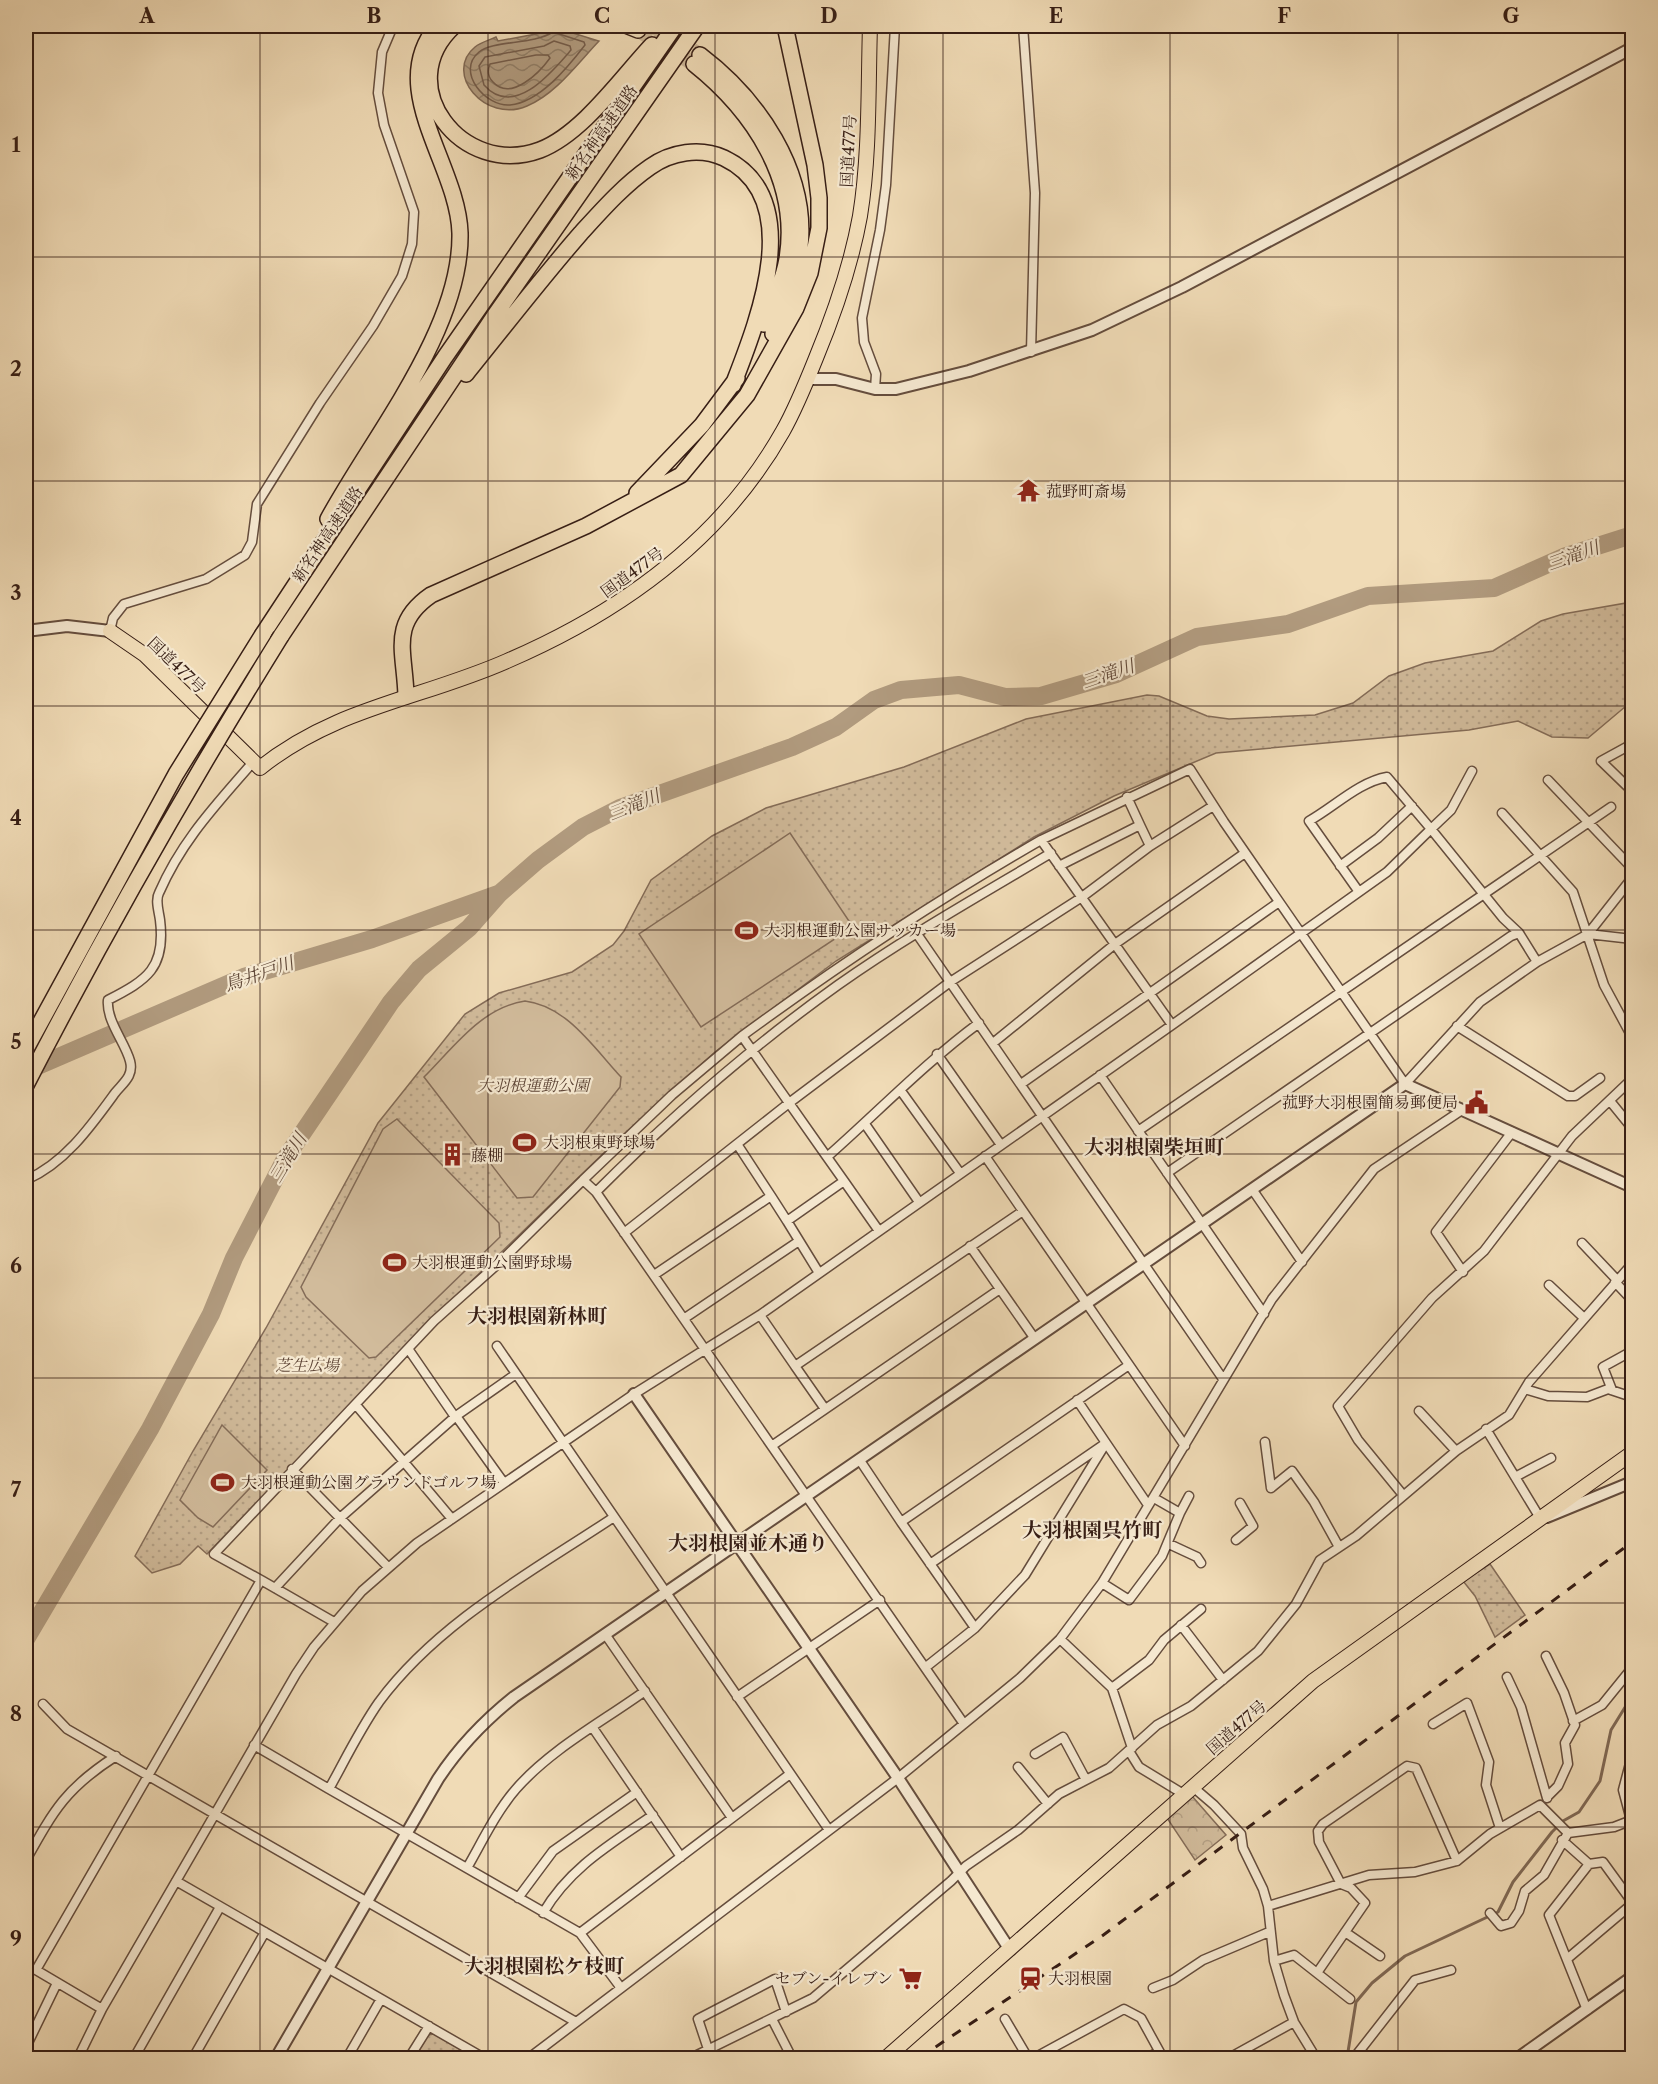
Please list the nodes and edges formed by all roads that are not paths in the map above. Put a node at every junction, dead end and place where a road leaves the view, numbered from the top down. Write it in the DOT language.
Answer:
graph roads {
  1 [pos="393,26"];
  2 [pos="437,26"];
  3 [pos="454,26"];
  4 [pos="670,26"];
  5 [pos="675,26"];
  6 [pos="697,26"];
  7 [pos="786,26"];
  8 [pos="870,26"];
  9 [pos="895,26"];
  10 [pos="1023,26"];
  11 [pos="1632,48"];
  12 [pos="1031,352"];
  13 [pos="808,379"];
  14 [pos="733,385"];
  15 [pos="874,389"];
  16 [pos="747,395"];
  17 [pos="407,446"];
  18 [pos="624,505"];
  19 [pos="276,614"];
  20 [pos="26,631"];
  21 [pos="110,631"];
  22 [pos="406,696"];
  23 [pos="1632,744"];
  24 [pos="253,762"];
  25 [pos="1472,771"];
  26 [pos="1548,780"];
  27 [pos="1632,791"];
  28 [pos="1127,797"];
  29 [pos="1213,806"];
  30 [pos="1412,806"];
  31 [pos="1611,807"];
  32 [pos="1502,813"];
  33 [pos="1586,822"];
  34 [pos="1140,825"];
  35 [pos="1431,829"];
  36 [pos="1041,840"];
  37 [pos="1150,846"];
  38 [pos="1051,853"];
  39 [pos="1245,853"];
  40 [pos="1539,854"];
  41 [pos="1059,866"];
  42 [pos="1340,866"];
  43 [pos="1632,868"];
  44 [pos="1632,878"];
  45 [pos="1359,892"];
  46 [pos="1484,892"];
  47 [pos="1082,897"];
  48 [pos="1279,902"];
  49 [pos="1301,933"];
  50 [pos="1519,933"];
  51 [pos="917,934"];
  52 [pos="1588,934"];
  53 [pos="1632,939"];
  54 [pos="1115,944"];
  55 [pos="1537,962"];
  56 [pos="950,982"];
  57 [pos="1340,991"];
  58 [pos="1150,993"];
  59 [pos="979,1023"];
  60 [pos="1172,1024"];
  61 [pos="1457,1026"];
  62 [pos="1369,1033"];
  63 [pos="742,1036"];
  64 [pos="1632,1037"];
  65 [pos="993,1043"];
  66 [pos="26,1049"];
  67 [pos="751,1050"];
  68 [pos="937,1054"];
  69 [pos="1100,1075"];
  70 [pos="1600,1078"];
  71 [pos="1632,1079"];
  72 [pos="1021,1084"];
  73 [pos="1405,1084"];
  74 [pos="26,1085"];
  75 [pos="902,1090"];
  76 [pos="1610,1101"];
  77 [pos="789,1103"];
  78 [pos="1462,1110"];
  79 [pos="1042,1116"];
  80 [pos="865,1124"];
  81 [pos="1632,1128"];
  82 [pos="1138,1131"];
  83 [pos="1512,1132"];
  84 [pos="737,1144"];
  85 [pos="1001,1145"];
  86 [pos="1559,1153"];
  87 [pos="985,1156"];
  88 [pos="828,1157"];
  89 [pos="960,1173"];
  90 [pos="1167,1173"];
  91 [pos="26,1180"];
  92 [pos="584,1180"];
  93 [pos="843,1181"];
  94 [pos="1632,1187"];
  95 [pos="1252,1189"];
  96 [pos="596,1192"];
  97 [pos="771,1196"];
  98 [pos="919,1202"];
  99 [pos="1023,1211"];
  100 [pos="786,1221"];
  101 [pos="1202,1224"];
  102 [pos="879,1231"];
  103 [pos="624,1233"];
  104 [pos="799,1241"];
  105 [pos="1582,1243"];
  106 [pos="970,1246"];
  107 [pos="1302,1262"];
  108 [pos="1145,1264"];
  109 [pos="1632,1264"];
  110 [pos="1463,1272"];
  111 [pos="819,1273"];
  112 [pos="654,1275"];
  113 [pos="1616,1281"];
  114 [pos="1549,1285"];
  115 [pos="1000,1289"];
  116 [pos="1632,1300"];
  117 [pos="1087,1303"];
  118 [pos="1264,1314"];
  119 [pos="760,1315"];
  120 [pos="685,1318"];
  121 [pos="1584,1318"];
  122 [pos="1035,1339"];
  123 [pos="497,1346"];
  124 [pos="706,1348"];
  125 [pos="409,1350"];
  126 [pos="1632,1351"];
  127 [pos="1129,1365"];
  128 [pos="795,1366"];
  129 [pos="516,1374"];
  130 [pos="1222,1378"];
  131 [pos="1525,1389"];
  132 [pos="1612,1390"];
  133 [pos="634,1394"];
  134 [pos="1632,1397"];
  135 [pos="1077,1401"];
  136 [pos="356,1406"];
  137 [pos="825,1409"];
  138 [pos="1419,1411"];
  139 [pos="456,1416"];
  140 [pos="1486,1429"];
  141 [pos="1265,1442"];
  142 [pos="563,1443"];
  143 [pos="1106,1443"];
  144 [pos="773,1445"];
  145 [pos="1185,1446"];
  146 [pos="1456,1451"];
  147 [pos="1632,1453"];
  148 [pos="1551,1458"];
  149 [pos="859,1459"];
  150 [pos="404,1463"];
  151 [pos="292,1469"];
  152 [pos="1515,1477"];
  153 [pos="1632,1482"];
  154 [pos="504,1484"];
  155 [pos="1403,1495"];
  156 [pos="807,1496"];
  157 [pos="1189,1496"];
  158 [pos="1151,1502"];
  159 [pos="1240,1503"];
  160 [pos="1180,1513"];
  161 [pos="614,1517"];
  162 [pos="340,1518"];
  163 [pos="1540,1518"];
  164 [pos="452,1519"];
  165 [pos="901,1522"];
  166 [pos="1236,1540"];
  167 [pos="736,1544"];
  168 [pos="1169,1544"];
  169 [pos="1339,1546"];
  170 [pos="1201,1563"];
  171 [pos="930,1564"];
  172 [pos="388,1567"];
  173 [pos="261,1580"];
  174 [pos="1102,1583"];
  175 [pos="275,1588"];
  176 [pos="666,1593"];
  177 [pos="880,1600"];
  178 [pos="1201,1609"];
  179 [pos="334,1622"];
  180 [pos="1180,1625"];
  181 [pos="975,1628"];
  182 [pos="605,1634"];
  183 [pos="1060,1639"];
  184 [pos="809,1648"];
  185 [pos="1546,1656"];
  186 [pos="926,1667"];
  187 [pos="1632,1668"];
  188 [pos="1507,1677"];
  189 [pos="1223,1680"];
  190 [pos="1112,1688"];
  191 [pos="645,1691"];
  192 [pos="737,1697"];
  193 [pos="43,1704"];
  194 [pos="1573,1721"];
  195 [pos="964,1724"];
  196 [pos="1433,1724"];
  197 [pos="593,1728"];
  198 [pos="254,1745"];
  199 [pos="1130,1749"];
  200 [pos="1035,1754"];
  201 [pos="116,1756"];
  202 [pos="1632,1756"];
  203 [pos="1018,1767"];
  204 [pos="790,1774"];
  205 [pos="148,1775"];
  206 [pos="898,1778"];
  207 [pos="1086,1780"];
  208 [pos="329,1789"];
  209 [pos="1189,1791"];
  210 [pos="637,1792"];
  211 [pos="1548,1796"];
  212 [pos="1048,1804"];
  213 [pos="1540,1805"];
  214 [pos="215,1813"];
  215 [pos="653,1815"];
  216 [pos="732,1818"];
  217 [pos="1632,1820"];
  218 [pos="1500,1828"];
  219 [pos="829,1830"];
  220 [pos="406,1834"];
  221 [pos="1565,1834"];
  222 [pos="681,1857"];
  223 [pos="26,1860"];
  224 [pos="1457,1861"];
  225 [pos="1589,1864"];
  226 [pos="466,1868"];
  227 [pos="958,1874"];
  228 [pos="176,1881"];
  229 [pos="1341,1884"];
  230 [pos="518,1898"];
  231 [pos="368,1901"];
  232 [pos="1632,1903"];
  233 [pos="1268,1906"];
  234 [pos="220,1907"];
  235 [pos="543,1913"];
  236 [pos="1492,1917"];
  237 [pos="265,1932"];
  238 [pos="1269,1932"];
  239 [pos="1345,1932"];
  240 [pos="580,1933"];
  241 [pos="1010,1950"];
  242 [pos="1380,1956"];
  243 [pos="1567,1959"];
  244 [pos="1274,1961"];
  245 [pos="329,1969"];
  246 [pos="1451,1970"];
  247 [pos="1317,1973"];
  248 [pos="1632,1977"];
  249 [pos="57,1983"];
  250 [pos="621,1988"];
  251 [pos="1153,1988"];
  252 [pos="381,1999"];
  253 [pos="1350,1999"];
  254 [pos="102,2009"];
  255 [pos="1587,2010"];
  256 [pos="786,2012"];
  257 [pos="772,2019"];
  258 [pos="1005,2019"];
  259 [pos="576,2022"];
  260 [pos="1294,2022"];
  261 [pos="429,2026"];
  262 [pos="26,2047"];
  263 [pos="710,2054"];
  264 [pos="1161,2055"];
  265 [pos="78,2058"];
  266 [pos="134,2058"];
  267 [pos="193,2058"];
  268 [pos="276,2058"];
  269 [pos="347,2058"];
  270 [pos="409,2058"];
  271 [pos="484,2058"];
  272 [pos="529,2058"];
  273 [pos="691,2058"];
  274 [pos="792,2058"];
  275 [pos="886,2058"];
  276 [pos="1028,2058"];
  277 [pos="1034,2058"];
  278 [pos="1146,2058"];
  279 [pos="1229,2058"];
  280 [pos="1316,2058"];
  281 [pos="1354,2058"];
  282 [pos="1518,2058"];
  1 -- 21 [label="street"];
  2 -- 19 [label="highway"];
  3 -- 4 [label="highway"];
  5 -- 19 [label="highway, 新名神高速道路"];
  6 -- 17 [label="highway, 新名神高速道路"];
  7 -- 16 [label="highway"];
  8 -- 13 [label="highway, 国道477号"];
  9 -- 15 [label="street"];
  10 -- 12 [label="street"];
  11 -- 12 [label="street"];
  12 -- 15 [label="street"];
  13 -- 15 [label="street"];
  13 -- 22 [label="highway, 国道477号"];
  14 -- 16 [label="highway"];
  14 -- 17 [label="highway"];
  14 -- 18 [label="highway"];
  16 -- 18 [label="highway"];
  17 -- 74 [label="highway, 新名神高速道路, bridge"];
  18 -- 22 [label="highway"];
  19 -- 66 [label="highway, 新名神高速道路, bridge"];
  20 -- 21 [label="street"];
  21 -- 24 [label="highway, 国道477号"];
  22 -- 24 [label="highway, 国道477号"];
  23 -- 27 [label="street"];
  24 -- 91 [label="street"];
  25 -- 35 [label="street"];
  26 -- 33 [label="street"];
  28 -- 29 [label="street"];
  28 -- 34 [label="street"];
  28 -- 36 [label="street"];
  29 -- 37 [label="street"];
  29 -- 39 [label="street"];
  30 -- 35 [label="street"];
  30 -- 42 [label="street"];
  30 -- 42 [label="street"];
  31 -- 33 [label="street"];
  32 -- 40 [label="street"];
  33 -- 40 [label="street"];
  33 -- 43 [label="street"];
  34 -- 37 [label="street"];
  34 -- 41 [label="street"];
  35 -- 45 [label="street"];
  35 -- 46 [label="street"];
  36 -- 38 [label="street"];
  36 -- 63 [label="street"];
  37 -- 47 [label="street"];
  38 -- 41 [label="street"];
  38 -- 51 [label="street"];
  39 -- 48 [label="street"];
  39 -- 54 [label="street"];
  40 -- 46 [label="street"];
  40 -- 52 [label="street"];
  41 -- 47 [label="street"];
  42 -- 45 [label="street"];
  44 -- 52 [label="street"];
  45 -- 49 [label="street"];
  46 -- 50 [label="street"];
  46 -- 57 [label="street"];
  47 -- 54 [label="street"];
  47 -- 56 [label="street"];
  48 -- 49 [label="street"];
  48 -- 58 [label="street"];
  49 -- 57 [label="street"];
  49 -- 60 [label="street"];
  50 -- 55 [label="street"];
  50 -- 62 [label="street"];
  51 -- 56 [label="street"];
  51 -- 67 [label="street"];
  52 -- 53 [label="street"];
  52 -- 55 [label="street"];
  52 -- 64 [label="street"];
  54 -- 58 [label="street"];
  54 -- 65 [label="street"];
  55 -- 61 [label="street"];
  56 -- 59 [label="street"];
  56 -- 77 [label="street"];
  57 -- 62 [label="street"];
  57 -- 82 [label="street"];
  58 -- 60 [label="street"];
  58 -- 72 [label="street"];
  59 -- 65 [label="street"];
  59 -- 68 [label="street"];
  60 -- 69 [label="street"];
  61 -- 70 [label="street"];
  61 -- 73 [label="street"];
  62 -- 73 [label="street"];
  62 -- 90 [label="street"];
  63 -- 67 [label="street"];
  63 -- 92 [label="street"];
  65 -- 72 [label="street"];
  67 -- 77 [label="street"];
  67 -- 96 [label="street"];
  68 -- 75 [label="street"];
  68 -- 85 [label="street"];
  69 -- 79 [label="street"];
  69 -- 82 [label="street"];
  71 -- 76 [label="street"];
  72 -- 79 [label="street"];
  73 -- 78 [label="street"];
  73 -- 95 [label="street"];
  75 -- 80 [label="street"];
  75 -- 89 [label="street"];
  76 -- 81 [label="street"];
  76 -- 86 [label="street"];
  77 -- 84 [label="street"];
  77 -- 88 [label="street"];
  78 -- 83 [label="street"];
  78 -- 107 [label="street"];
  79 -- 85 [label="street"];
  79 -- 108 [label="street"];
  80 -- 88 [label="street"];
  80 -- 98 [label="street"];
  82 -- 90 [label="street"];
  83 -- 86 [label="street"];
  83 -- 110 [label="street"];
  84 -- 97 [label="street"];
  84 -- 103 [label="street"];
  85 -- 87 [label="street"];
  86 -- 94 [label="street"];
  86 -- 110 [label="street"];
  87 -- 89 [label="street"];
  87 -- 99 [label="street"];
  88 -- 93 [label="street"];
  89 -- 98 [label="street"];
  90 -- 101 [label="street"];
  92 -- 96 [label="street"];
  92 -- 125 [label="street"];
  93 -- 100 [label="street"];
  93 -- 102 [label="street"];
  95 -- 101 [label="street"];
  95 -- 107 [label="street"];
  96 -- 103 [label="street"];
  97 -- 100 [label="street"];
  97 -- 112 [label="street"];
  98 -- 102 [label="street"];
  99 -- 106 [label="street"];
  99 -- 117 [label="street"];
  100 -- 104 [label="street"];
  101 -- 108 [label="street"];
  101 -- 118 [label="street"];
  102 -- 111 [label="street"];
  103 -- 112 [label="street"];
  104 -- 111 [label="street"];
  104 -- 120 [label="street"];
  105 -- 113 [label="street"];
  106 -- 115 [label="street"];
  106 -- 128 [label="street"];
  107 -- 118 [label="street"];
  108 -- 117 [label="street"];
  108 -- 130 [label="street"];
  109 -- 113 [label="street"];
  110 -- 155 [label="street"];
  111 -- 119 [label="street"];
  112 -- 120 [label="street"];
  113 -- 116 [label="street"];
  113 -- 121 [label="street"];
  114 -- 121 [label="street"];
  115 -- 122 [label="street"];
  115 -- 137 [label="street"];
  117 -- 122 [label="street"];
  117 -- 127 [label="street"];
  118 -- 130 [label="street"];
  119 -- 124 [label="street"];
  119 -- 128 [label="street"];
  120 -- 124 [label="street"];
  121 -- 131 [label="street"];
  122 -- 149 [label="street"];
  123 -- 129 [label="street"];
  124 -- 133 [label="street"];
  124 -- 144 [label="street"];
  125 -- 136 [label="street"];
  125 -- 139 [label="street"];
  126 -- 132 [label="street"];
  127 -- 135 [label="street"];
  127 -- 145 [label="street"];
  128 -- 137 [label="street"];
  129 -- 139 [label="street"];
  129 -- 142 [label="street"];
  130 -- 145 [label="street"];
  131 -- 132 [label="street"];
  131 -- 140 [label="street"];
  132 -- 134 [label="street"];
  133 -- 142 [label="street"];
  133 -- 167 [label="street"];
  135 -- 143 [label="street"];
  135 -- 165 [label="street"];
  136 -- 150 [label="street"];
  136 -- 151 [label="street"];
  137 -- 144 [label="street"];
  138 -- 146 [label="street"];
  139 -- 150 [label="street"];
  139 -- 154 [label="street"];
  140 -- 146 [label="street"];
  140 -- 152 [label="street"];
  141 -- 169 [label="street"];
  142 -- 154 [label="street"];
  142 -- 161 [label="street"];
  143 -- 158 [label="street"];
  143 -- 171 [label="street"];
  143 -- 181 [label="street"];
  144 -- 156 [label="street"];
  145 -- 158 [label="street"];
  146 -- 155 [label="street"];
  147 -- 163 [label="highway, 国道477号"];
  148 -- 152 [label="street"];
  149 -- 156 [label="street"];
  149 -- 165 [label="street"];
  150 -- 162 [label="street"];
  150 -- 164 [label="street"];
  151 -- 162 [label="street"];
  151 -- 173 [label="street"];
  152 -- 163 [label="street"];
  153 -- 163 [label="street"];
  154 -- 164 [label="street"];
  155 -- 169 [label="street"];
  156 -- 167 [label="street"];
  156 -- 177 [label="street"];
  157 -- 160 [label="street"];
  158 -- 160 [label="street"];
  158 -- 174 [label="street"];
  159 -- 166 [label="street"];
  160 -- 168 [label="street"];
  161 -- 176 [label="street"];
  161 -- 208 [label="street"];
  162 -- 172 [label="street"];
  162 -- 175 [label="street"];
  163 -- 209 [label="highway, 国道477号"];
  164 -- 172 [label="street"];
  165 -- 171 [label="street"];
  167 -- 176 [label="street"];
  167 -- 184 [label="street"];
  168 -- 170 [label="street"];
  168 -- 174 [label="street"];
  169 -- 189 [label="street"];
  171 -- 181 [label="street"];
  172 -- 179 [label="street"];
  173 -- 175 [label="street"];
  173 -- 205 [label="street"];
  174 -- 183 [label="street"];
  175 -- 179 [label="street"];
  176 -- 182 [label="street"];
  176 -- 192 [label="street"];
  177 -- 184 [label="street"];
  177 -- 186 [label="street"];
  178 -- 180 [label="street"];
  179 -- 198 [label="street"];
  180 -- 189 [label="street"];
  180 -- 190 [label="street"];
  181 -- 186 [label="street"];
  182 -- 191 [label="street"];
  182 -- 220 [label="street"];
  183 -- 190 [label="street"];
  183 -- 195 [label="street"];
  184 -- 192 [label="street"];
  184 -- 206 [label="street"];
  185 -- 194 [label="street"];
  186 -- 195 [label="street"];
  187 -- 194 [label="street"];
  188 -- 211 [label="street"];
  189 -- 199 [label="street"];
  190 -- 199 [label="street"];
  191 -- 197 [label="street"];
  191 -- 216 [label="street"];
  192 -- 204 [label="street"];
  193 -- 201 [label="street"];
  194 -- 211 [label="street"];
  195 -- 206 [label="street"];
  196 -- 218 [label="street"];
  197 -- 210 [label="street"];
  197 -- 226 [label="street"];
  198 -- 208 [label="street"];
  198 -- 214 [label="street"];
  199 -- 207 [label="street"];
  199 -- 209 [label="street"];
  200 -- 207 [label="street"];
  201 -- 205 [label="street"];
  201 -- 223 [label="street"];
  202 -- 217 [label="street"];
  203 -- 212 [label="street"];
  204 -- 216 [label="street"];
  204 -- 219 [label="street"];
  205 -- 214 [label="street"];
  205 -- 249 [label="street"];
  206 -- 219 [label="street"];
  206 -- 227 [label="street"];
  207 -- 212 [label="street"];
  208 -- 220 [label="street"];
  209 -- 233 [label="street"];
  209 -- 241 [label="highway, 国道477号"];
  210 -- 215 [label="street"];
  210 -- 230 [label="street"];
  211 -- 213 [label="street"];
  212 -- 227 [label="street"];
  213 -- 218 [label="street"];
  213 -- 221 [label="street"];
  214 -- 228 [label="street"];
  214 -- 231 [label="street"];
  215 -- 222 [label="street"];
  215 -- 235 [label="street"];
  216 -- 222 [label="street"];
  217 -- 221 [label="street"];
  218 -- 224 [label="street"];
  219 -- 250 [label="street"];
  220 -- 226 [label="street"];
  220 -- 231 [label="street"];
  221 -- 225 [label="street"];
  221 -- 236 [label="street"];
  222 -- 240 [label="street"];
  224 -- 229 [label="street"];
  224 -- 229 [label="street"];
  225 -- 232 [label="street"];
  225 -- 243 [label="street"];
  226 -- 230 [label="street"];
  227 -- 241 [label="street"];
  227 -- 256 [label="street"];
  228 -- 234 [label="street"];
  228 -- 254 [label="street"];
  229 -- 233 [label="street"];
  229 -- 239 [label="street"];
  230 -- 235 [label="street"];
  231 -- 245 [label="street"];
  231 -- 259 [label="street"];
  232 -- 243 [label="street"];
  233 -- 238 [label="street"];
  234 -- 237 [label="street"];
  234 -- 266 [label="street"];
  235 -- 240 [label="street"];
  237 -- 245 [label="street"];
  237 -- 267 [label="street"];
  238 -- 244 [label="street"];
  238 -- 251 [label="street"];
  239 -- 242 [label="street"];
  239 -- 247 [label="street"];
  240 -- 250 [label="street"];
  241 -- 275 [label="highway, 国道477号"];
  243 -- 255 [label="street"];
  244 -- 247 [label="street"];
  244 -- 260 [label="street"];
  245 -- 252 [label="street"];
  245 -- 268 [label="street"];
  246 -- 281 [label="street"];
  247 -- 253 [label="street"];
  248 -- 255 [label="street"];
  249 -- 254 [label="street"];
  249 -- 262 [label="street"];
  250 -- 259 [label="street"];
  252 -- 261 [label="street"];
  252 -- 269 [label="street"];
  254 -- 265 [label="street"];
  255 -- 282 [label="street"];
  256 -- 257 [label="street"];
  256 -- 263 [label="street"];
  257 -- 263 [label="street"];
  257 -- 274 [label="street"];
  258 -- 276 [label="street"];
  259 -- 272 [label="street"];
  260 -- 279 [label="street"];
  260 -- 280 [label="street"];
  261 -- 270 [label="street"];
  261 -- 271 [label="street"];
  263 -- 273 [label="street"];
  264 -- 277 [label="street"];
  264 -- 278 [label="street"];
}
